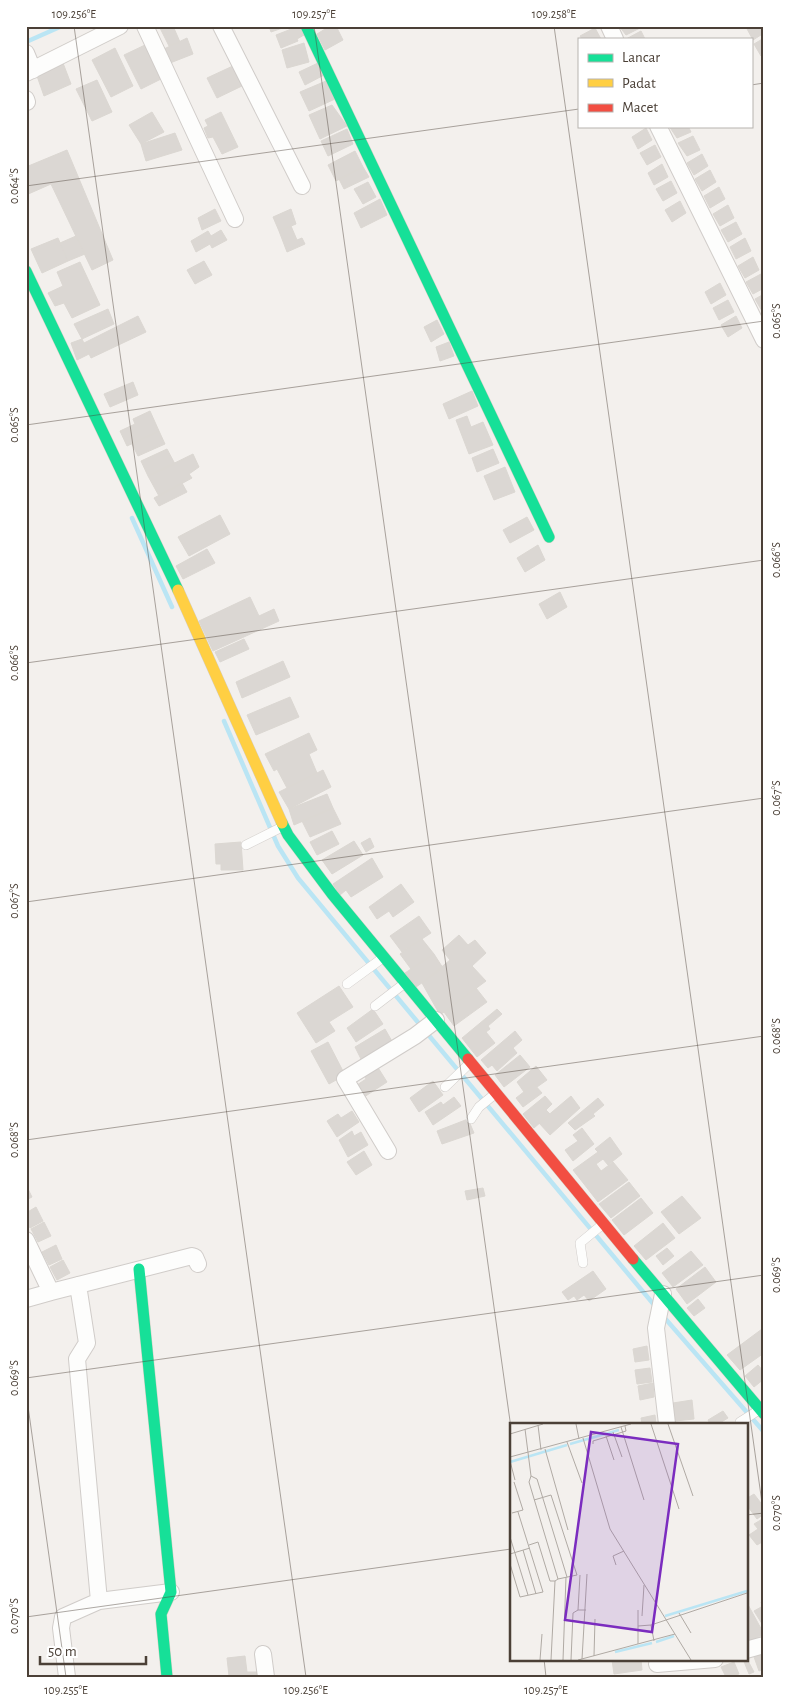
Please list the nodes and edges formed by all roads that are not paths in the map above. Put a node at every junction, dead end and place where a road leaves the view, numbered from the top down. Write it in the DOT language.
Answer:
graph roads {
  1 [pos="120,26"];
  2 [pos="145,26"];
  3 [pos="222,26"];
  4 [pos="306,26"];
  5 [pos="609,26"];
  6 [pos="615,38"];
  7 [pos="29,64"];
  8 [pos="659,128"];
  9 [pos="302,186"];
  10 [pos="235,219"];
  11 [pos="26,271"];
  12 [pos="764,340"];
  13 [pos="549,537"];
  14 [pos="281,828"];
  15 [pos="246,845"];
  16 [pos="381,958"];
  17 [pos="347,984"];
  18 [pos="402,984"];
  19 [pos="375,1006"];
  20 [pos="427,1026"];
  21 [pos="468,1065"];
  22 [pos="445,1087"];
  23 [pos="491,1097"];
  24 [pos="471,1119"];
  25 [pos="388,1151"];
  26 [pos="602,1224"];
  27 [pos="26,1240"];
  28 [pos="583,1263"];
  29 [pos="198,1264"];
  30 [pos="138,1269"];
  31 [pos="78,1285"];
  32 [pos="51,1292"];
  33 [pos="663,1293"];
  34 [pos="26,1299"];
  35 [pos="759,1412"];
  36 [pos="741,1421"];
  37 [pos="666,1423"];
  38 [pos="171,1592"];
  39 [pos="99,1601"];
  40 [pos="764,1645"];
  41 [pos="748,1649"];
  42 [pos="263,1654"];
  43 [pos="708,1660"];
  44 [pos="657,1667"];
  45 [pos="67,1677"];
  46 [pos="167,1677"];
  47 [pos="266,1677"];
  1 -- 7 [label="street"];
  2 -- 10 [label="street"];
  3 -- 9 [label="street"];
  4 -- 13 [label="street"];
  5 -- 6 [label="street"];
  8 -- 12 [label="street"];
  11 -- 14 [label="street"];
  14 -- 15 [label="lane"];
  14 -- 16 [label="street"];
  16 -- 17 [label="lane"];
  16 -- 18 [label="street"];
  18 -- 19 [label="lane"];
  18 -- 20 [label="street"];
  20 -- 21 [label="street"];
  20 -- 25 [label="street"];
  21 -- 22 [label="lane"];
  21 -- 23 [label="street"];
  23 -- 24 [label="lane"];
  23 -- 26 [label="street"];
  26 -- 28 [label="lane"];
  26 -- 33 [label="street"];
  27 -- 32 [label="street"];
  29 -- 30 [label="street"];
  30 -- 31 [label="street"];
  30 -- 38 [label="street"];
  31 -- 32 [label="street"];
  31 -- 39 [label="street"];
  32 -- 34 [label="street"];
  33 -- 35 [label="street"];
  33 -- 37 [label="street"];
  35 -- 36 [label="lane"];
  38 -- 39 [label="street"];
  38 -- 46 [label="street"];
  39 -- 45 [label="street"];
  40 -- 41 [label="street"];
  42 -- 47 [label="street"];
  43 -- 44 [label="street"];
}
